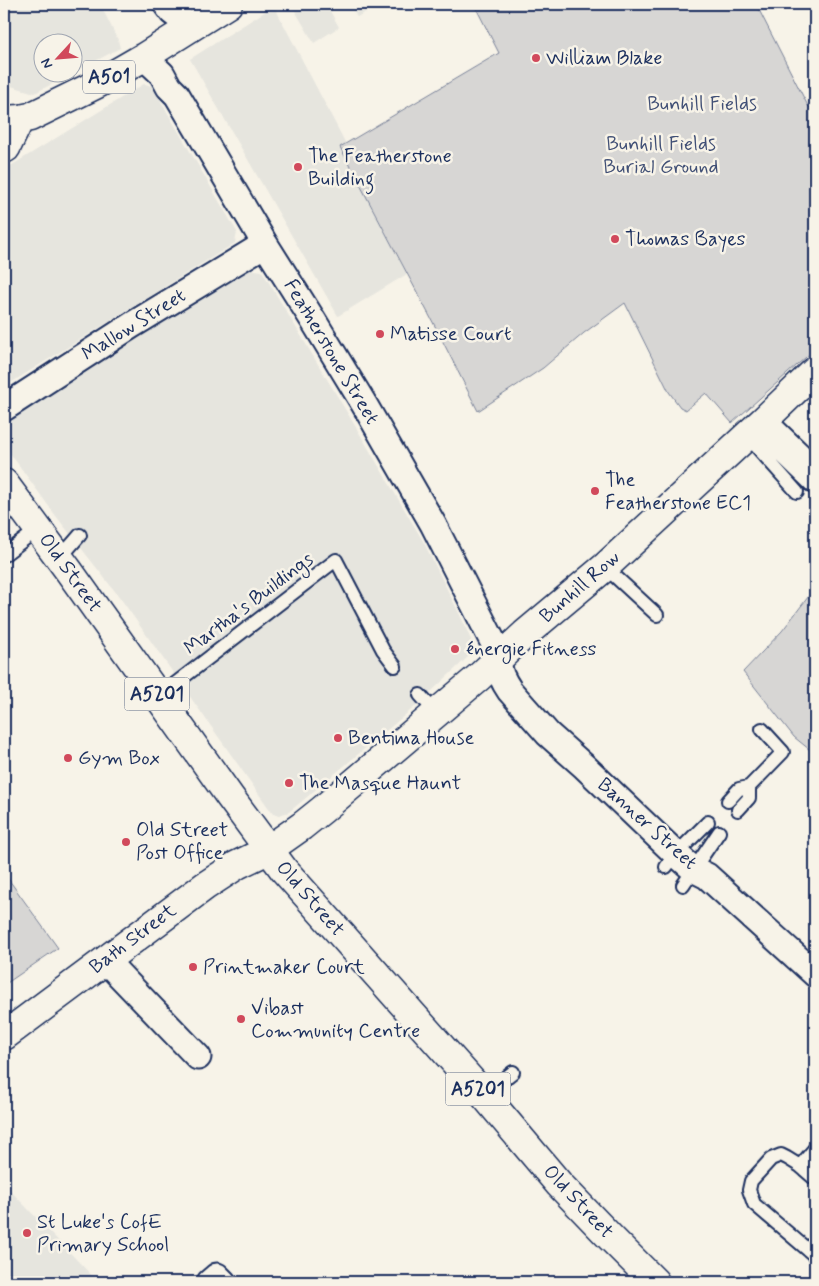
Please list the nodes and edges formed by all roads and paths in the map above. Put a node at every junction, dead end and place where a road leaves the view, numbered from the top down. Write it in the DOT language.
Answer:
graph roads {
  1 [pos="166,4"];
  2 [pos="228,4"];
  3 [pos="191,27"];
  4 [pos="144,57"];
  5 [pos="12,120"];
  6 [pos="4,149"];
  7 [pos="264,244"];
  8 [pos="815,371"];
  9 [pos="4,408"];
  10 [pos="755,429"];
  11 [pos="815,471"];
  12 [pos="4,483"];
  13 [pos="815,490"];
  14 [pos="797,492"];
  15 [pos="38,529"];
  16 [pos="80,535"];
  17 [pos="4,555"];
  18 [pos="60,558"];
  19 [pos="605,567"];
  20 [pos="657,615"];
  21 [pos="498,660"];
  22 [pos="395,666"];
  23 [pos="159,696"];
  24 [pos="762,729"];
  25 [pos="749,787"];
  26 [pos="728,801"];
  27 [pos="738,810"];
  28 [pos="708,822"];
  29 [pos="719,832"];
  30 [pos="268,850"];
  31 [pos="679,869"];
  32 [pos="105,960"];
  33 [pos="815,974"];
  34 [pos="4,1036"];
  35 [pos="198,1057"];
  36 [pos="513,1072"];
  37 [pos="484,1095"];
  38 [pos="815,1148"];
  39 [pos="800,1166"];
  40 [pos="815,1179"];
  41 [pos="815,1256"];
  42 [pos="655,1282"];
  1 -- 3 [label="street"];
  2 -- 3 [label="main road, A501"];
  3 -- 4 [label="main road, A501"];
  4 -- 5 [label="main road, A501"];
  4 -- 7 [label="street, Featherstone Street"];
  5 -- 6 [label="main road"];
  7 -- 9 [label="street, Mallow Street"];
  7 -- 21 [label="street, Featherstone Street"];
  8 -- 10 [label="main road, Bunhill Row"];
  10 -- 11 [label="street"];
  10 -- 13 [label="lane"];
  10 -- 14 [label="lane"];
  10 -- 19 [label="main road, Bunhill Row"];
  12 -- 15 [label="main road, Old Street / A5201"];
  15 -- 17 [label="lane"];
  15 -- 18 [label="main road, Old Street / A5201"];
  16 -- 18 [label="lane"];
  18 -- 23 [label="main road, Old Street / A5201"];
  19 -- 20 [label="lane"];
  19 -- 21 [label="main road, Bunhill Row"];
  21 -- 30 [label="main road, Bunhill Row"];
  21 -- 31 [label="street, Banner Street"];
  22 -- 23 [label="lane, Martha's Buildings"];
  23 -- 30 [label="main road, Old Street / A5201"];
  24 -- 25 [label="lane"];
  25 -- 26 [label="lane"];
  25 -- 27 [label="lane"];
  28 -- 31 [label="lane"];
  29 -- 31 [label="lane"];
  30 -- 32 [label="main road, Bath Street"];
  30 -- 37 [label="main road, Old Street / A5201"];
  31 -- 33 [label="street, Banner Street"];
  32 -- 34 [label="main road, Bath Street"];
  32 -- 35 [label="street"];
  36 -- 37 [label="lane"];
  37 -- 42 [label="main road, Old Street / A5201"];
  38 -- 39 [label="lane"];
  39 -- 40 [label="lane"];
  39 -- 41 [label="lane"];
}
